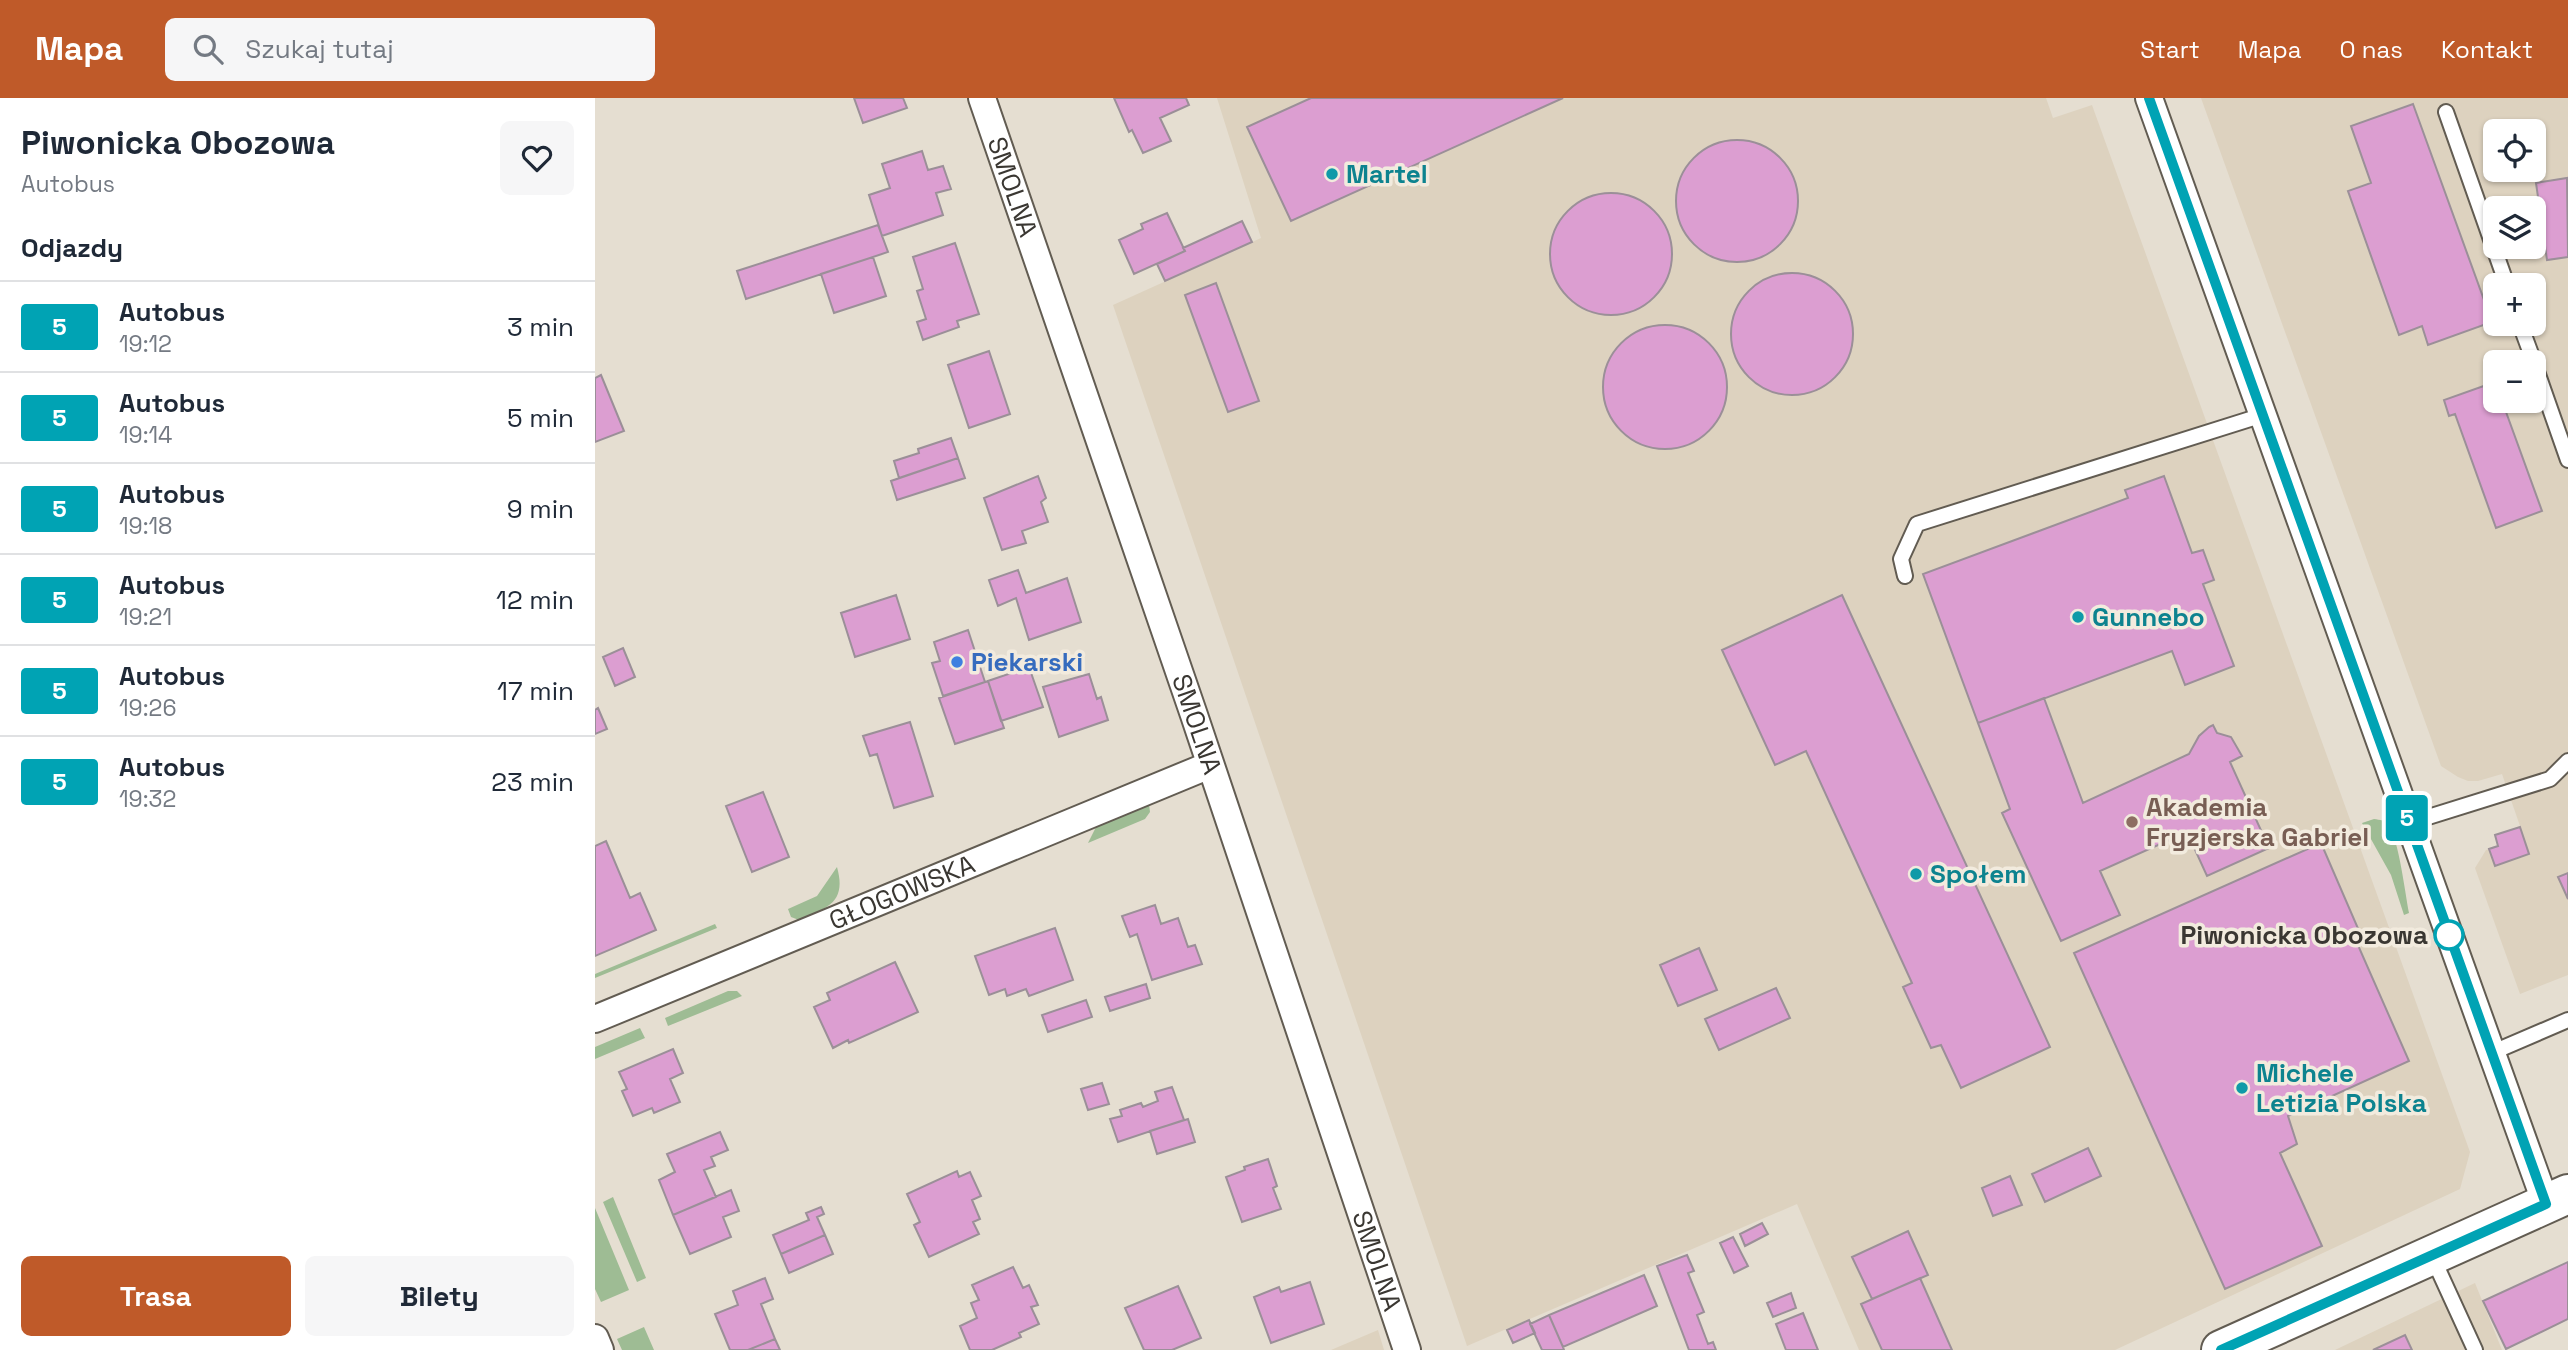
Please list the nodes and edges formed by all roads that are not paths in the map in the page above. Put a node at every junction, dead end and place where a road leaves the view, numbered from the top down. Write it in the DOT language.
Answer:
graph roads {
  1 [pos="982,98"];
  2 [pos="2150,98"];
  3 [pos="2446,112"];
  4 [pos="2503,273"];
  5 [pos="2546,397"];
  6 [pos="2263,415"];
  7 [pos="2568,460"];
  8 [pos="1905,576"];
  9 [pos="2568,761"];
  10 [pos="1210,765"];
  11 [pos="2409,823"];
  12 [pos="595,1019"];
  13 [pos="2568,1020"];
  14 [pos="2491,1054"];
  15 [pos="2557,1199"];
  16 [pos="2432,1256"];
  17 [pos="595,1338"];
  18 [pos="600,1350"];
  19 [pos="1407,1350"];
  20 [pos="2221,1350"];
  21 [pos="2475,1350"];
  1 -- 10 [label="street, SMOLNA"];
  2 -- 6 [label="street"];
  3 -- 4 [label="lane"];
  5 -- 7 [label="lane"];
  6 -- 8 [label="lane"];
  6 -- 11 [label="street"];
  9 -- 11 [label="lane"];
  10 -- 12 [label="street, GŁOGOWSKA"];
  10 -- 19 [label="street, SMOLNA"];
  11 -- 14 [label="street"];
  13 -- 14 [label="lane"];
  14 -- 15 [label="street"];
  15 -- 16 [label="street"];
  16 -- 20 [label="street"];
  16 -- 21 [label="lane"];
  17 -- 18 [label="street"];
}
